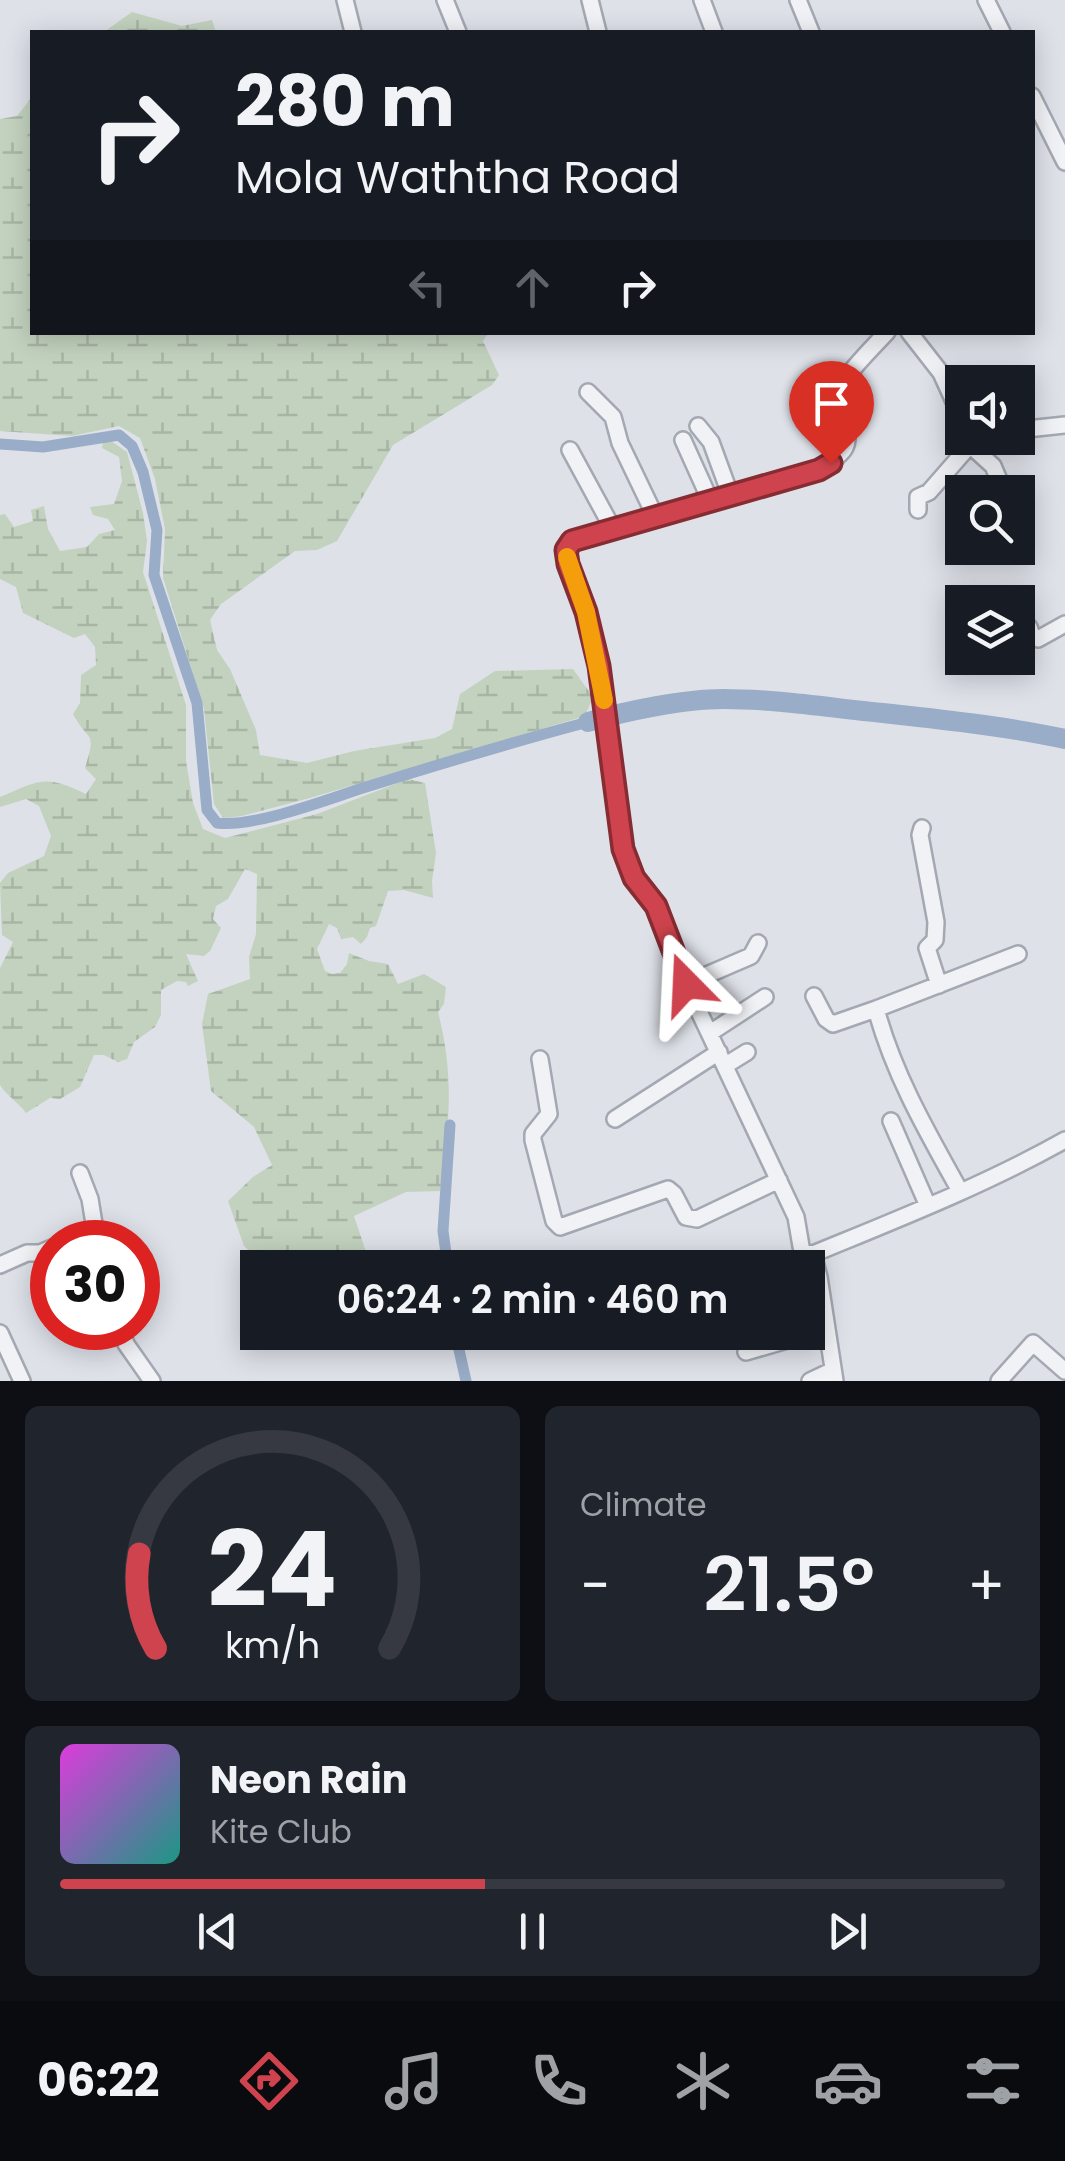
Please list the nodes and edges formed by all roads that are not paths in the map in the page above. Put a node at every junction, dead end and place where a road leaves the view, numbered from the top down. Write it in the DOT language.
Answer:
graph roads {
  1 [pos="345,0"];
  2 [pos="446,0"];
  3 [pos="590,0"];
  4 [pos="702,0"];
  5 [pos="798,0"];
  6 [pos="986,0"];
  7 [pos="352,30"];
  8 [pos="457,30"];
  9 [pos="598,30"];
  10 [pos="713,30"];
  11 [pos="810,30"];
  12 [pos="1000,30"];
  13 [pos="1035,102"];
  14 [pos="1065,120"];
  15 [pos="1050,132"];
  16 [pos="1065,162"];
  17 [pos="884,335"];
  18 [pos="911,335"];
  19 [pos="945,382"];
  20 [pos="588,392"];
  21 [pos="1065,425"];
  22 [pos="698,426"];
  23 [pos="1035,428"];
  24 [pos="683,440"];
  25 [pos="570,450"];
  26 [pos="959,455"];
  27 [pos="730,494"];
  28 [pos="710,500"];
  29 [pos="918,510"];
  30 [pos="656,516"];
  31 [pos="612,530"];
  32 [pos="1065,624"];
  33 [pos="1035,638"];
  34 [pos="922,828"];
  35 [pos="758,943"];
  36 [pos="1018,954"];
  37 [pos="686,984"];
  38 [pos="940,985"];
  39 [pos="814,996"];
  40 [pos="765,997"];
  41 [pos="876,1009"];
  42 [pos="710,1032"];
  43 [pos="748,1052"];
  44 [pos="540,1059"];
  45 [pos="723,1059"];
  46 [pos="615,1119"];
  47 [pos="891,1121"];
  48 [pos="1065,1140"];
  49 [pos="80,1173"];
  50 [pos="779,1180"];
  51 [pos="960,1190"];
  52 [pos="928,1206"];
  53 [pos="93,1220"];
  54 [pos="802,1250"];
  55 [pos="823,1250"];
  56 [pos="30,1253"];
  57 [pos="0,1265"];
  58 [pos="825,1316"];
  59 [pos="0,1333"];
  60 [pos="130,1350"];
  61 [pos="754,1350"];
  62 [pos="746,1352"];
  63 [pos="1065,1371"];
  64 [pos="834,1376"];
  65 [pos="22,1381"];
  66 [pos="152,1381"];
  67 [pos="810,1381"];
  68 [pos="998,1381"];
  1 -- 7 [label="street"];
  2 -- 8 [label="street"];
  3 -- 9 [label="street"];
  4 -- 10 [label="street"];
  5 -- 11 [label="street"];
  6 -- 12 [label="street"];
  13 -- 15 [label="street"];
  14 -- 15 [label="street"];
  15 -- 16 [label="street"];
  17 -- 27 [label="street"];
  18 -- 19 [label="street"];
  20 -- 30 [label="street"];
  21 -- 23 [label="street"];
  22 -- 27 [label="street"];
  24 -- 28 [label="street"];
  25 -- 31 [label="street"];
  26 -- 29 [label="street"];
  27 -- 28 [label="street"];
  28 -- 30 [label="street"];
  30 -- 31 [label="street"];
  31 -- 37 [label="street"];
  32 -- 33 [label="street"];
  34 -- 38 [label="street"];
  35 -- 37 [label="street"];
  36 -- 38 [label="street"];
  37 -- 42 [label="street"];
  38 -- 41 [label="street"];
  39 -- 41 [label="street"];
  40 -- 42 [label="street"];
  41 -- 51 [label="street"];
  42 -- 45 [label="street"];
  43 -- 45 [label="street"];
  44 -- 50 [label="street"];
  45 -- 46 [label="street"];
  45 -- 50 [label="street"];
  47 -- 52 [label="street"];
  48 -- 51 [label="street"];
  49 -- 53 [label="street"];
  50 -- 54 [label="street"];
  51 -- 52 [label="street"];
  52 -- 55 [label="street"];
  56 -- 57 [label="street"];
  58 -- 64 [label="street"];
  59 -- 65 [label="street"];
  60 -- 66 [label="street"];
  61 -- 62 [label="street"];
  63 -- 68 [label="street"];
  64 -- 67 [label="street"];
}
